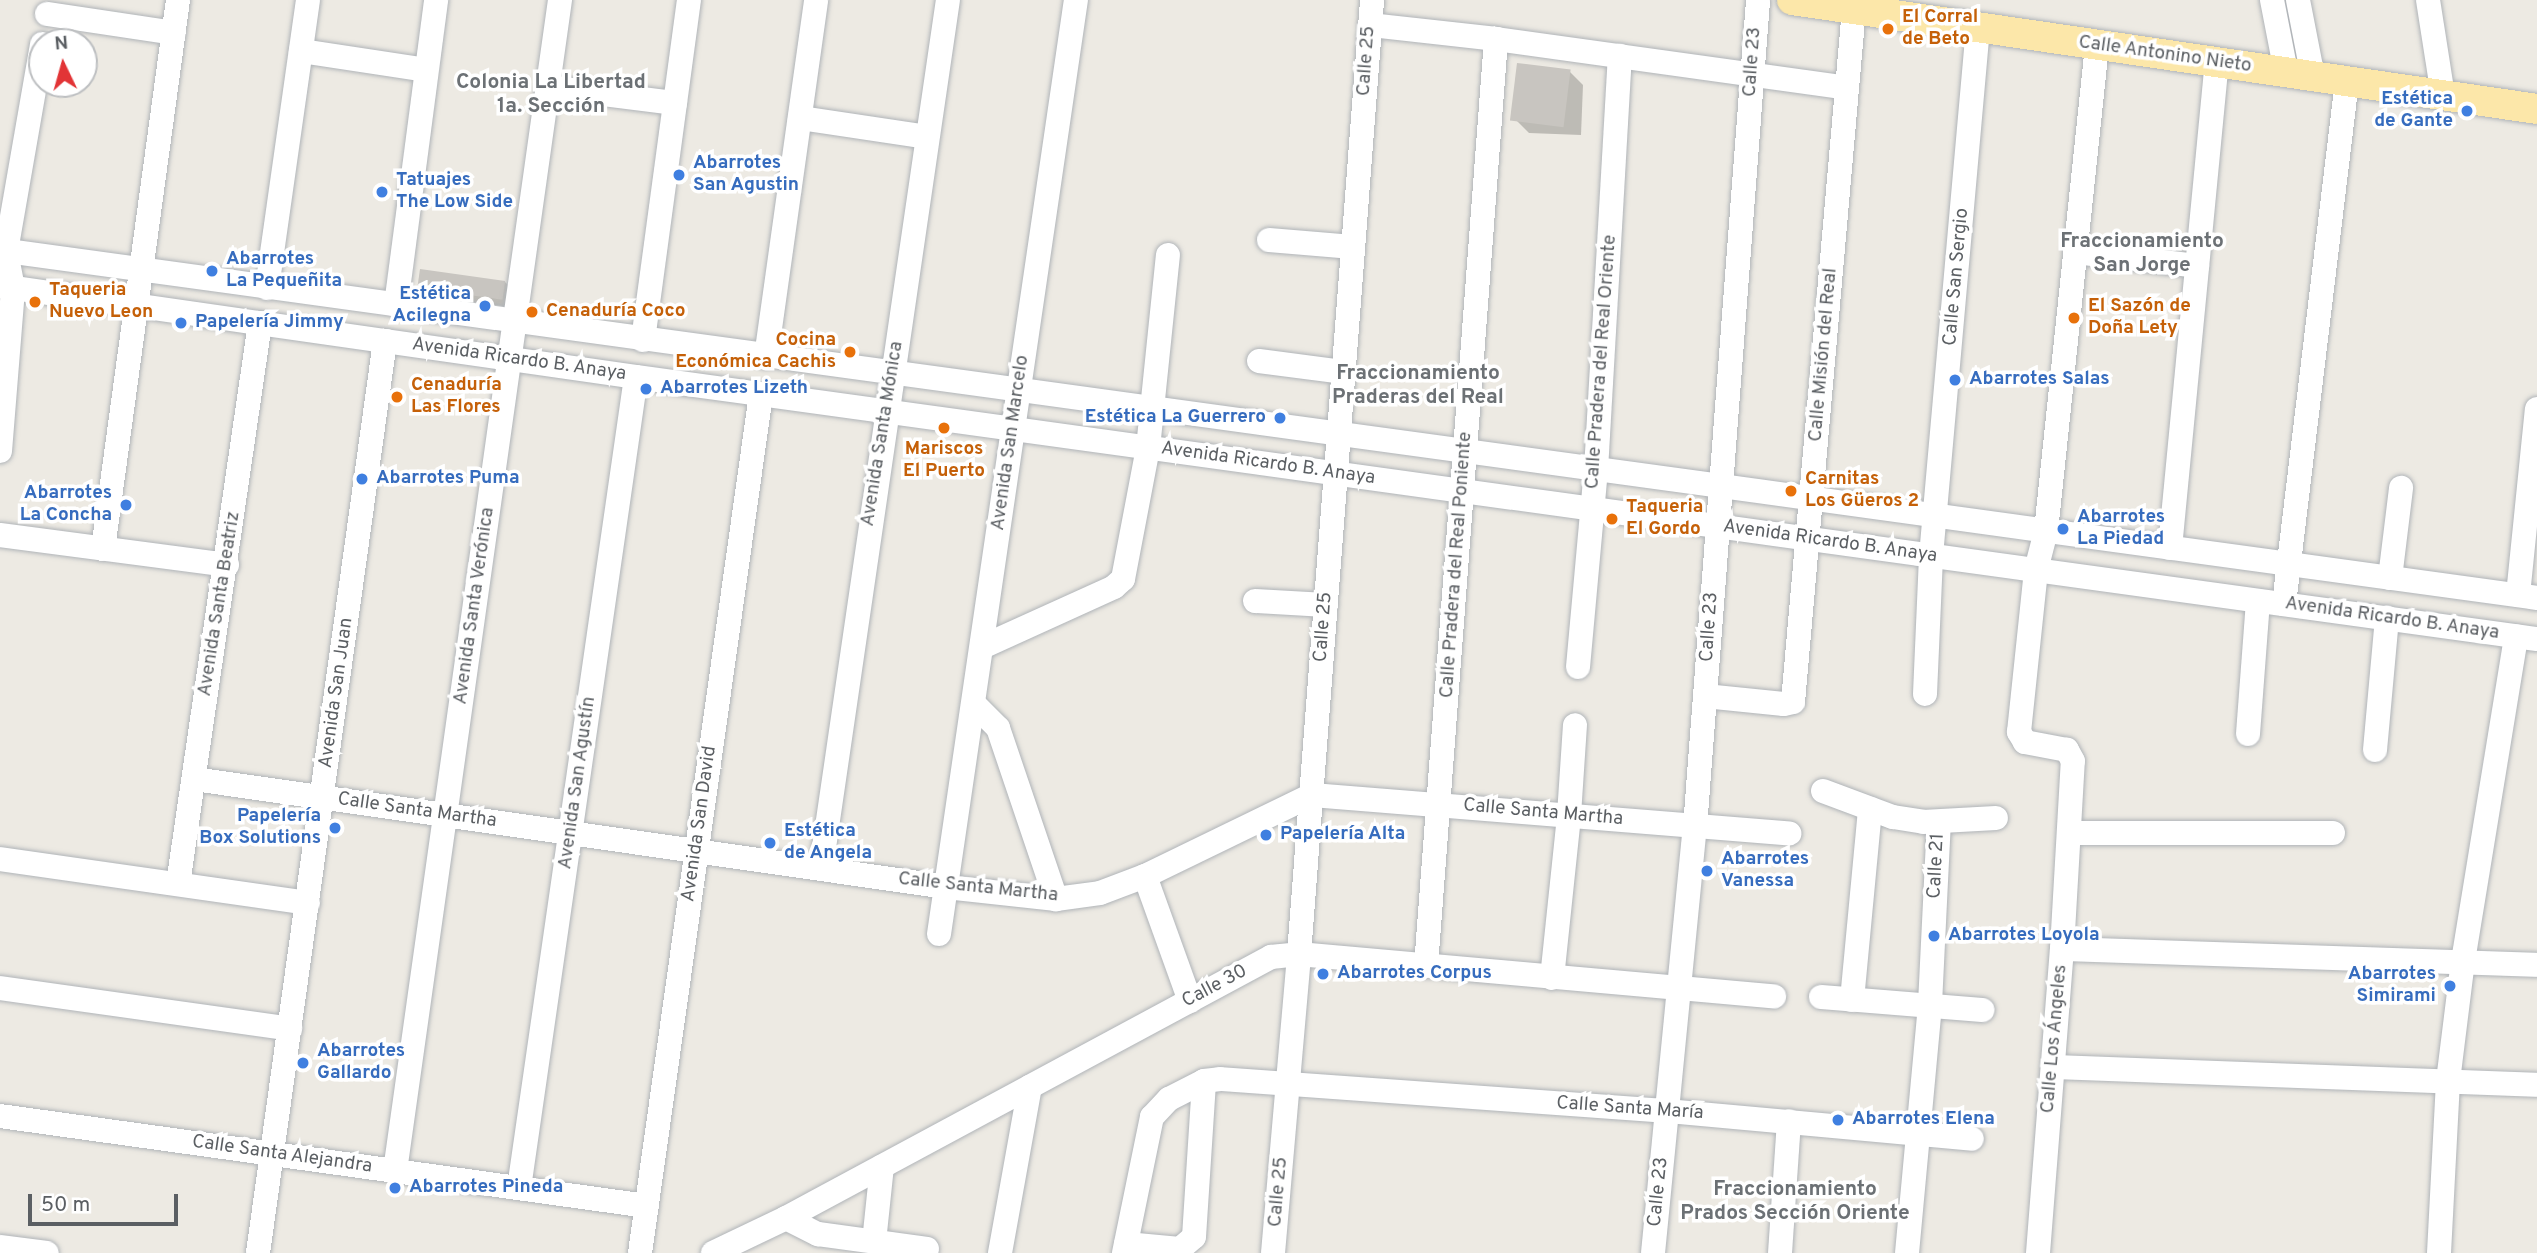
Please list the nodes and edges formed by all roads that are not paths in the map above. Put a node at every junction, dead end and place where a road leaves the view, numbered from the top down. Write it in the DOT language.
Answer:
graph roads {
  1 [pos="178,0"];
  2 [pos="308,0"];
  3 [pos="436,0"];
  4 [pos="560,0"];
  5 [pos="690,0"];
  6 [pos="816,0"];
  7 [pos="948,0"];
  8 [pos="1076,0"];
  9 [pos="1372,0"];
  10 [pos="1758,0"];
  11 [pos="1792,0"];
  12 [pos="2272,0"];
  13 [pos="2298,0"];
  14 [pos="2428,0"];
  15 [pos="1840,5"];
  16 [pos="48,7"];
  17 [pos="1370,25"];
  18 [pos="1978,27"];
  19 [pos="44,28"];
  20 [pos="174,33"];
  21 [pos="1496,39"];
  22 [pos="2097,45"];
  23 [pos="301,51"];
  24 [pos="1620,56"];
  25 [pos="2217,62"];
  26 [pos="426,70"];
  27 [pos="1752,75"];
  28 [pos="2300,75"];
  29 [pos="2347,82"];
  30 [pos="548,86"];
  31 [pos="1847,88"];
  32 [pos="2443,96"];
  33 [pos="32,98"];
  34 [pos="675,103"];
  35 [pos="2537,109"];
  36 [pos="800,118"];
  37 [pos="927,137"];
  38 [pos="1269,240"];
  39 [pos="1353,247"];
  40 [pos="2075,252"];
  41 [pos="2,253"];
  42 [pos="1168,255"];
  43 [pos="2197,266"];
  44 [pos="143,270"];
  45 [pos="6,287"];
  46 [pos="267,288"];
  47 [pos="396,305"];
  48 [pos="138,306"];
  49 [pos="514,322"];
  50 [pos="260,323"];
  51 [pos="643,340"];
  52 [pos="386,341"];
  53 [pos="766,357"];
  54 [pos="508,359"];
  55 [pos="1259,361"];
  56 [pos="1343,372"];
  57 [pos="892,374"];
  58 [pos="636,377"];
  59 [pos="1018,391"];
  60 [pos="761,394"];
  61 [pos="1153,409"];
  62 [pos="2537,409"];
  63 [pos="886,411"];
  64 [pos="1013,429"];
  65 [pos="1339,435"];
  66 [pos="1148,448"];
  67 [pos="0,451"];
  68 [pos="1465,452"];
  69 [pos="1596,470"];
  70 [pos="1336,474"];
  71 [pos="1720,487"];
  72 [pos="2401,488"];
  73 [pos="1462,491"];
  74 [pos="1811,499"];
  75 [pos="1593,509"];
  76 [pos="1937,516"];
  77 [pos="1716,526"];
  78 [pos="2046,531"];
  79 [pos="0,535"];
  80 [pos="1808,538"];
  81 [pos="2170,548"];
  82 [pos="103,549"];
  83 [pos="1931,556"];
  84 [pos="2288,564"];
  85 [pos="227,565"];
  86 [pos="2036,570"];
  87 [pos="2390,578"];
  88 [pos="2528,596"];
  89 [pos="1255,601"];
  90 [pos="2259,601"];
  91 [pos="2284,604"];
  92 [pos="1326,605"];
  93 [pos="2387,618"];
  94 [pos="2526,638"];
  95 [pos="982,647"];
  96 [pos="1578,667"];
  97 [pos="1925,694"];
  98 [pos="1705,696"];
  99 [pos="974,704"];
  100 [pos="1575,725"];
  101 [pos="2248,733"];
  102 [pos="2375,750"];
  103 [pos="194,779"];
  104 [pos="1823,791"];
  105 [pos="1312,795"];
  106 [pos="323,797"];
  107 [pos="1440,804"];
  108 [pos="1870,809"];
  109 [pos="446,815"];
  110 [pos="1569,815"];
  111 [pos="1996,818"];
  112 [pos="1939,824"];
  113 [pos="1695,827"];
  114 [pos="2069,832"];
  115 [pos="570,833"];
  116 [pos="1788,833"];
  117 [pos="2333,833"];
  118 [pos="696,851"];
  119 [pos="0,859"];
  120 [pos="821,868"];
  121 [pos="1145,876"];
  122 [pos="178,884"];
  123 [pos="946,887"];
  124 [pos="1056,899"];
  125 [pos="308,902"];
  126 [pos="939,934"];
  127 [pos="2062,949"];
  128 [pos="1299,954"];
  129 [pos="2463,961"];
  130 [pos="1426,965"];
  131 [pos="2537,965"];
  132 [pos="1552,978"];
  133 [pos="1680,986"];
  134 [pos="0,988"];
  135 [pos="1774,996"];
  136 [pos="1821,997"];
  137 [pos="1190,1000"];
  138 [pos="1853,1000"];
  139 [pos="1930,1004"];
  140 [pos="1982,1010"];
  141 [pos="290,1029"];
  142 [pos="2053,1067"];
  143 [pos="1204,1081"];
  144 [pos="2448,1082"];
  145 [pos="2537,1085"];
  146 [pos="1288,1086"];
  147 [pos="1030,1087"];
  148 [pos="1667,1111"];
  149 [pos="0,1116"];
  150 [pos="1789,1121"];
  151 [pos="1918,1132"];
  152 [pos="1972,1139"];
  153 [pos="272,1154"];
  154 [pos="882,1166"];
  155 [pos="395,1171"];
  156 [pos="519,1188"];
  157 [pos="647,1206"];
  158 [pos="786,1218"];
  159 [pos="874,1242"];
  160 [pos="0,1247"];
  161 [pos="1125,1248"];
  162 [pos="927,1249"];
  163 [pos="47,1253"];
  164 [pos="258,1253"];
  165 [pos="640,1253"];
  166 [pos="713,1253"];
  167 [pos="1000,1253"];
  168 [pos="1273,1253"];
  169 [pos="1653,1253"];
  170 [pos="1780,1253"];
  171 [pos="1907,1253"];
  172 [pos="2038,1253"];
  173 [pos="2439,1253"];
  1 -- 20 [label="street"];
  2 -- 23 [label="street"];
  3 -- 26 [label="street"];
  4 -- 30 [label="street, Avenida Santa Verónica"];
  5 -- 34 [label="street"];
  6 -- 36 [label="street"];
  7 -- 37 [label="street, Avenida Santa Mónica"];
  8 -- 59 [label="street, Avenida San Marcelo"];
  9 -- 17 [label="street, Calle 25"];
  10 -- 27 [label="street, Calle 23"];
  11 -- 15 [label="main road, Calle Antonino Nieto"];
  12 -- 28 [label="street"];
  13 -- 28 [label="street"];
  14 -- 32 [label="street"];
  15 -- 18 [label="main road, Calle Antonino Nieto"];
  15 -- 31 [label="street, Calle Misión del Real"];
  16 -- 19 [label="street"];
  16 -- 20 [label="street"];
  17 -- 21 [label="street"];
  17 -- 39 [label="street, Calle 25"];
  18 -- 22 [label="main road, Calle Antonino Nieto"];
  18 -- 76 [label="street, Calle San Sergio"];
  20 -- 44 [label="street"];
  21 -- 24 [label="street"];
  21 -- 68 [label="street, Calle Pradera del Real Poniente"];
  22 -- 25 [label="main road, Calle Antonino Nieto"];
  22 -- 40 [label="street"];
  23 -- 26 [label="street"];
  23 -- 46 [label="street"];
  24 -- 27 [label="street"];
  24 -- 69 [label="street, Calle Pradera del Real Oriente"];
  25 -- 28 [label="main road, Calle Antonino Nieto"];
  25 -- 43 [label="street"];
  26 -- 47 [label="street"];
  27 -- 31 [label="street"];
  27 -- 71 [label="street, Calle 23"];
  28 -- 29 [label="main road, Calle Antonino Nieto"];
  29 -- 32 [label="main road, Calle Antonino Nieto"];
  29 -- 84 [label="street"];
  30 -- 34 [label="street"];
  30 -- 49 [label="street, Avenida Santa Verónica"];
  31 -- 74 [label="street, Calle Misión del Real"];
  32 -- 35 [label="main road, Calle Antonino Nieto"];
  33 -- 41 [label="street"];
  34 -- 51 [label="street"];
  36 -- 37 [label="street"];
  36 -- 53 [label="street"];
  37 -- 57 [label="street, Avenida Santa Mónica"];
  38 -- 39 [label="street"];
  39 -- 56 [label="street, Calle 25"];
  40 -- 43 [label="street"];
  40 -- 78 [label="street"];
  41 -- 44 [label="street, Avenida Ricardo B. Anaya"];
  41 -- 45 [label="street"];
  42 -- 61 [label="street"];
  43 -- 81 [label="street"];
  44 -- 46 [label="street, Avenida Ricardo B. Anaya"];
  44 -- 48 [label="street"];
  45 -- 48 [label="street, Avenida Ricardo B. Anaya"];
  45 -- 67 [label="street"];
  46 -- 47 [label="street, Avenida Ricardo B. Anaya"];
  47 -- 49 [label="street, Avenida Ricardo B. Anaya"];
  48 -- 50 [label="street, Avenida Ricardo B. Anaya"];
  48 -- 82 [label="street"];
  49 -- 51 [label="street, Avenida Ricardo B. Anaya"];
  49 -- 54 [label="street, Avenida Santa Verónica"];
  50 -- 52 [label="street, Avenida Ricardo B. Anaya"];
  50 -- 85 [label="street, Avenida Santa Beatriz"];
  51 -- 53 [label="street, Avenida Ricardo B. Anaya"];
  52 -- 54 [label="street, Avenida Ricardo B. Anaya"];
  52 -- 106 [label="street, Avenida San Juan"];
  53 -- 57 [label="street, Avenida Ricardo B. Anaya"];
  54 -- 58 [label="street, Avenida Ricardo B. Anaya"];
  54 -- 109 [label="street, Avenida Santa Verónica"];
  55 -- 56 [label="street"];
  56 -- 65 [label="street, Calle 25"];
  57 -- 59 [label="street, Avenida Ricardo B. Anaya"];
  57 -- 63 [label="street, Avenida Santa Mónica"];
  58 -- 60 [label="street, Avenida Ricardo B. Anaya"];
  58 -- 115 [label="street, Avenida San Agustín"];
  59 -- 61 [label="street, Avenida Ricardo B. Anaya"];
  59 -- 64 [label="street, Avenida San Marcelo"];
  60 -- 63 [label="street, Avenida Ricardo B. Anaya"];
  60 -- 118 [label="street, Avenida San David"];
  61 -- 65 [label="street, Avenida Ricardo B. Anaya"];
  61 -- 66 [label="street"];
  62 -- 88 [label="street"];
  63 -- 64 [label="street, Avenida Ricardo B. Anaya"];
  63 -- 120 [label="street, Avenida Santa Mónica"];
  64 -- 66 [label="street, Avenida Ricardo B. Anaya"];
  64 -- 95 [label="street, Avenida San Marcelo"];
  65 -- 68 [label="street, Avenida Ricardo B. Anaya"];
  65 -- 70 [label="street, Calle 25"];
  66 -- 70 [label="street, Avenida Ricardo B. Anaya"];
  66 -- 95 [label="street"];
  68 -- 69 [label="street, Avenida Ricardo B. Anaya"];
  68 -- 73 [label="street, Calle Pradera del Real Poniente"];
  69 -- 71 [label="street, Avenida Ricardo B. Anaya"];
  69 -- 75 [label="street, Calle Pradera del Real Oriente"];
  70 -- 73 [label="street, Avenida Ricardo B. Anaya"];
  70 -- 92 [label="street, Calle 25"];
  71 -- 74 [label="street, Avenida Ricardo B. Anaya"];
  71 -- 77 [label="street, Calle 23"];
  72 -- 87 [label="street"];
  73 -- 75 [label="street, Avenida Ricardo B. Anaya"];
  73 -- 107 [label="street, Calle Pradera del Real Poniente"];
  74 -- 76 [label="street, Avenida Ricardo B. Anaya"];
  74 -- 80 [label="street, Calle Misión del Real"];
  75 -- 77 [label="street, Avenida Ricardo B. Anaya"];
  75 -- 96 [label="street, Calle Pradera del Real Oriente"];
  76 -- 78 [label="street, Avenida Ricardo B. Anaya"];
  76 -- 83 [label="street, Calle San Sergio"];
  77 -- 80 [label="street, Avenida Ricardo B. Anaya"];
  77 -- 98 [label="street, Calle 23"];
  78 -- 81 [label="street, Avenida Ricardo B. Anaya"];
  78 -- 86 [label="street"];
  79 -- 82 [label="street"];
  80 -- 83 [label="street, Avenida Ricardo B. Anaya"];
  80 -- 98 [label="street, Calle Misión del Real"];
  81 -- 84 [label="street, Avenida Ricardo B. Anaya"];
  82 -- 85 [label="street"];
  83 -- 86 [label="street, Avenida Ricardo B. Anaya"];
  83 -- 97 [label="street, Calle San Sergio"];
  84 -- 87 [label="street, Avenida Ricardo B. Anaya"];
  84 -- 91 [label="street"];
  85 -- 103 [label="street, Avenida Santa Beatriz"];
  86 -- 90 [label="street, Avenida Ricardo B. Anaya"];
  86 -- 114 [label="street, Calle Los Ángeles"];
  87 -- 88 [label="street, Avenida Ricardo B. Anaya"];
  89 -- 92 [label="street"];
  90 -- 91 [label="street, Avenida Ricardo B. Anaya"];
  90 -- 101 [label="street"];
  91 -- 93 [label="street, Avenida Ricardo B. Anaya"];
  92 -- 105 [label="street, Calle 25"];
  93 -- 94 [label="street, Avenida Ricardo B. Anaya"];
  93 -- 102 [label="street"];
  94 -- 129 [label="street"];
  95 -- 99 [label="street, Avenida San Marcelo"];
  98 -- 113 [label="street, Calle 23"];
  99 -- 123 [label="street, Avenida San Marcelo"];
  99 -- 124 [label="street"];
  100 -- 110 [label="street"];
  103 -- 106 [label="street, Calle Santa Martha"];
  103 -- 122 [label="street, Avenida Santa Beatriz"];
  104 -- 108 [label="street, Calle 21"];
  105 -- 107 [label="street, Calle Santa Martha"];
  105 -- 121 [label="street, Calle Santa Martha"];
  105 -- 128 [label="street, Calle 25"];
  106 -- 109 [label="street, Calle Santa Martha"];
  106 -- 125 [label="street, Avenida San Juan"];
  107 -- 110 [label="street, Calle Santa Martha"];
  107 -- 130 [label="street, Calle Pradera del Real Poniente"];
  108 -- 112 [label="street, Calle 21"];
  108 -- 138 [label="street"];
  109 -- 115 [label="street, Calle Santa Martha"];
  109 -- 155 [label="street, Avenida Santa Verónica"];
  110 -- 113 [label="street, Calle Santa Martha"];
  110 -- 132 [label="street"];
  111 -- 112 [label="street"];
  112 -- 139 [label="street, Calle 21"];
  113 -- 116 [label="street, Calle Santa Martha"];
  113 -- 133 [label="street, Calle 23"];
  114 -- 117 [label="street"];
  114 -- 127 [label="street, Calle Los Ángeles"];
  115 -- 118 [label="street, Calle Santa Martha"];
  115 -- 156 [label="street, Avenida San Agustín"];
  118 -- 120 [label="street, Calle Santa Martha"];
  118 -- 157 [label="street, Avenida San David"];
  119 -- 122 [label="street"];
  120 -- 123 [label="street, Calle Santa Martha"];
  121 -- 124 [label="street, Calle Santa Martha"];
  121 -- 137 [label="street"];
  122 -- 125 [label="street"];
  123 -- 124 [label="street, Calle Santa Martha"];
  123 -- 126 [label="street, Avenida San Marcelo"];
  125 -- 141 [label="street, Avenida San Juan"];
  127 -- 129 [label="street"];
  127 -- 142 [label="street, Calle Los Ángeles"];
  128 -- 130 [label="street, Calle 30"];
  128 -- 137 [label="street, Calle 30"];
  128 -- 146 [label="street, Calle 25"];
  129 -- 131 [label="street"];
  129 -- 144 [label="street"];
  130 -- 132 [label="street, Calle 30"];
  132 -- 133 [label="street, Calle 30"];
  133 -- 135 [label="street, Calle 30"];
  133 -- 148 [label="street, Calle 23"];
  134 -- 141 [label="street"];
  136 -- 138 [label="street"];
  137 -- 147 [label="street, Calle 30"];
  138 -- 139 [label="street"];
  139 -- 140 [label="street"];
  139 -- 151 [label="street, Calle 21"];
  141 -- 153 [label="street, Avenida San Juan"];
  142 -- 144 [label="street"];
  142 -- 172 [label="street, Calle Los Ángeles"];
  143 -- 146 [label="street, Calle Santa María"];
  143 -- 161 [label="street"];
  143 -- 161 [label="street"];
  144 -- 145 [label="street"];
  144 -- 173 [label="street"];
  146 -- 148 [label="street, Calle Santa María"];
  146 -- 168 [label="street, Calle 25"];
  147 -- 154 [label="street, Calle 30"];
  147 -- 167 [label="street"];
  148 -- 150 [label="street, Calle Santa María"];
  148 -- 169 [label="street, Calle 23"];
  149 -- 153 [label="street, Calle Santa Alejandra"];
  150 -- 151 [label="street, Calle Santa María"];
  150 -- 170 [label="street"];
  151 -- 152 [label="street, Calle Santa María"];
  151 -- 171 [label="street, Calle 21"];
  153 -- 155 [label="street, Calle Santa Alejandra"];
  153 -- 164 [label="street, Avenida San Juan"];
  154 -- 158 [label="street, Calle 30"];
  154 -- 159 [label="street"];
  155 -- 156 [label="street, Calle Santa Alejandra"];
  156 -- 157 [label="street, Calle Santa Alejandra"];
  157 -- 165 [label="street, Avenida San David"];
  158 -- 159 [label="street"];
  158 -- 166 [label="street, Calle 30"];
  159 -- 162 [label="street"];
  160 -- 163 [label="street"];
}
